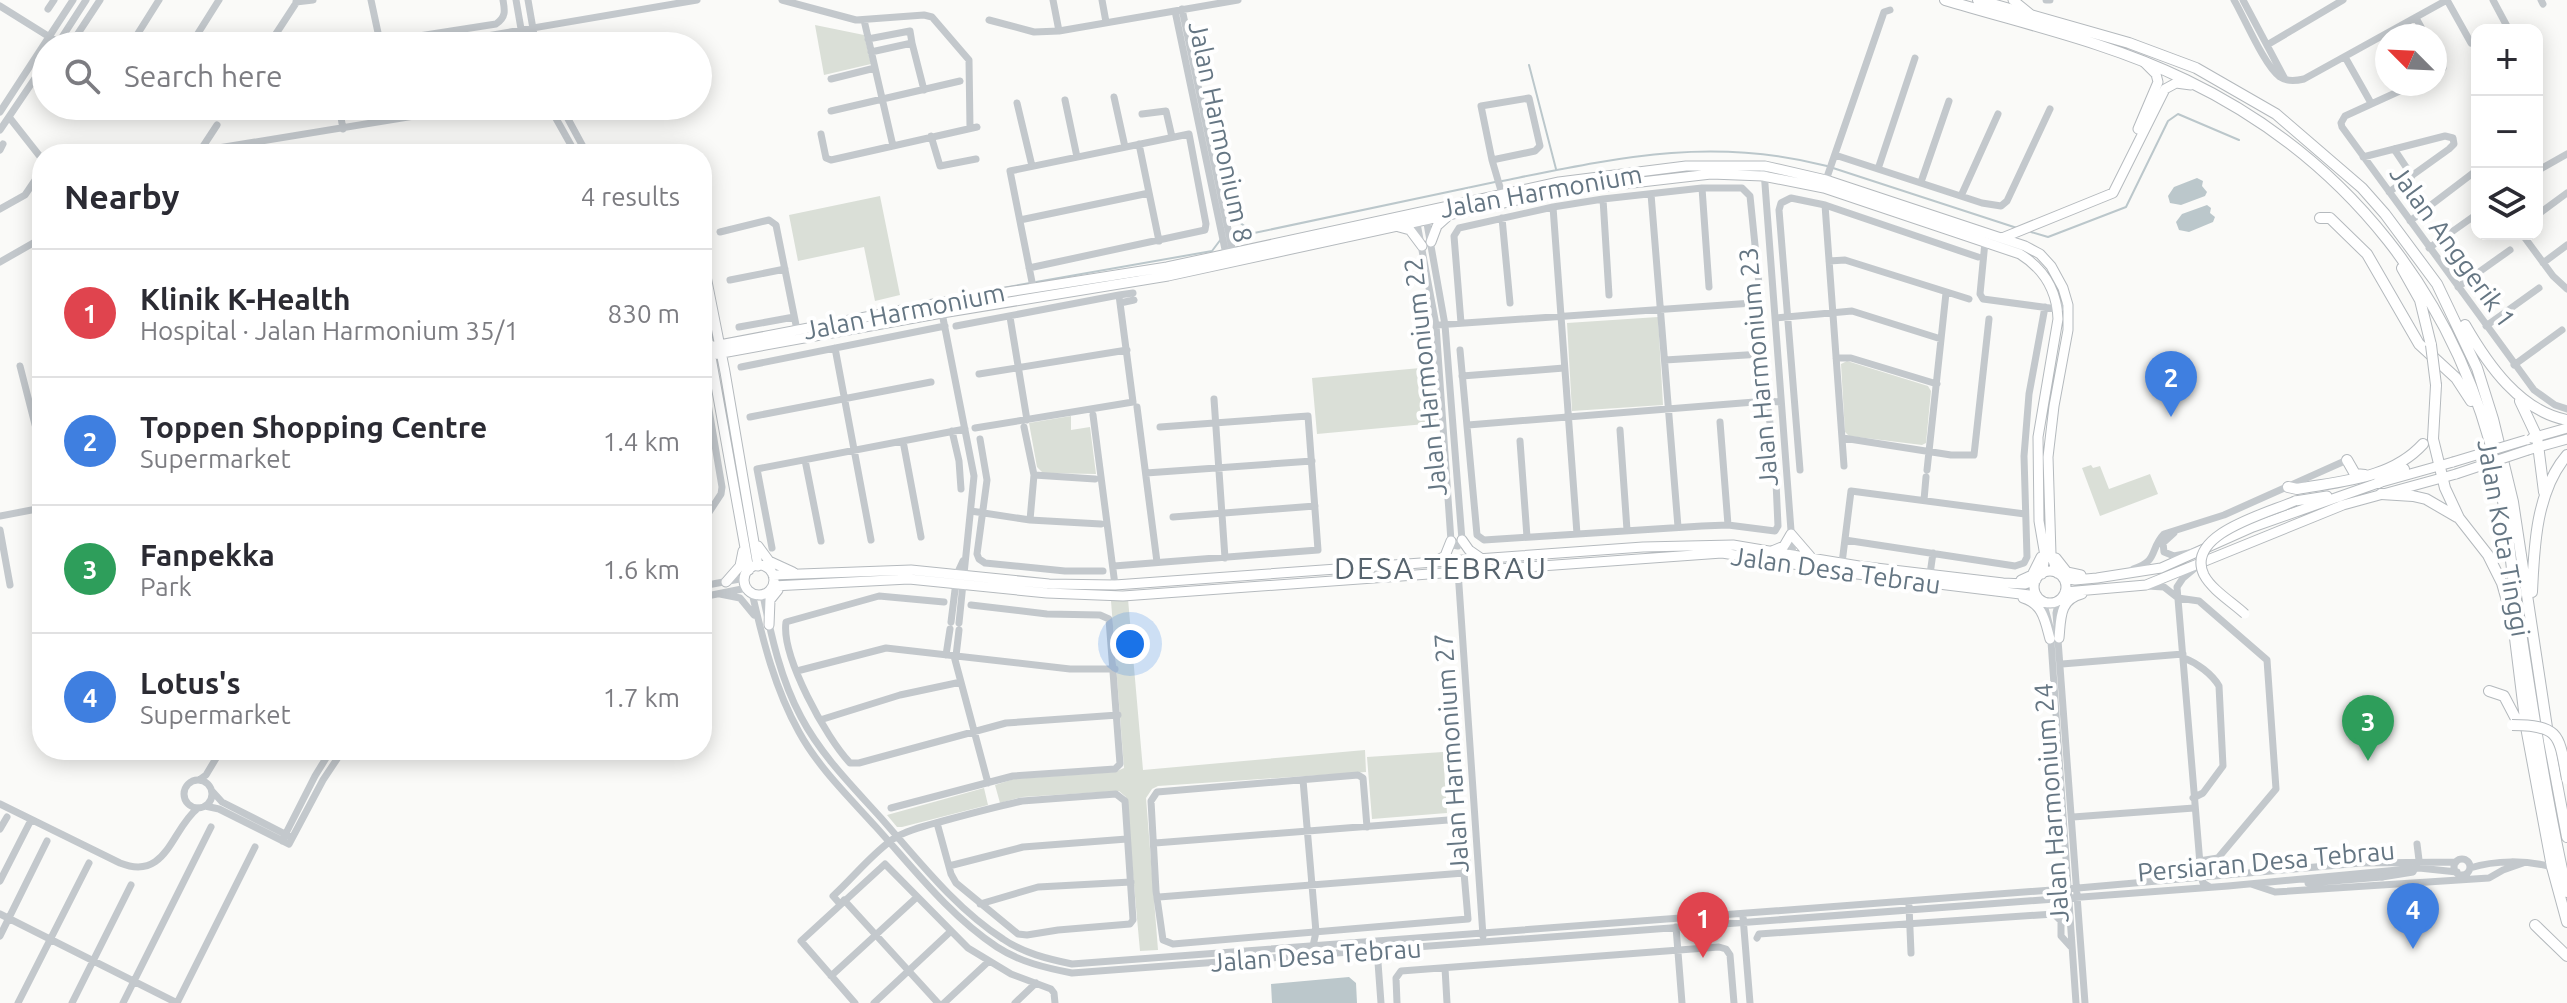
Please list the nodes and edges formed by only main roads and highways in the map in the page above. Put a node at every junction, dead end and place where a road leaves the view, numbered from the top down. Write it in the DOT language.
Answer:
graph roads {
  1 [pos="1945,0"];
  2 [pos="1978,0"];
  3 [pos="2013,0"];
  4 [pos="2033,16"];
  5 [pos="2144,62"];
  6 [pos="2202,87"];
  7 [pos="1764,171"];
  8 [pos="1450,215"];
  9 [pos="1421,217"];
  10 [pos="2320,218"];
  11 [pos="1398,226"];
  12 [pos="2018,228"];
  13 [pos="2387,237"];
  14 [pos="1994,240"];
  15 [pos="1230,257"];
  16 [pos="2437,284"];
  17 [pos="712,304"];
  18 [pos="717,328"];
  19 [pos="736,346"];
  20 [pos="721,349"];
  21 [pos="712,351"];
  22 [pos="712,361"];
  23 [pos="725,372"];
  24 [pos="2513,389"];
  25 [pos="2477,409"];
  26 [pos="2567,420"];
  27 [pos="2432,423"];
  28 [pos="2567,428"];
  29 [pos="2567,439"];
  30 [pos="2532,443"];
  31 [pos="2567,455"];
  32 [pos="2347,460"];
  33 [pos="2441,472"];
  34 [pos="2376,484"];
  35 [pos="2288,487"];
  36 [pos="2340,496"];
  37 [pos="2544,499"];
  38 [pos="2459,518"];
  39 [pos="2039,521"];
  40 [pos="2050,523"];
  41 [pos="749,540"];
  42 [pos="1772,551"];
  43 [pos="1812,558"];
  44 [pos="1484,559"];
  45 [pos="1792,559"];
  46 [pos="1431,564"];
  47 [pos="799,573"];
  48 [pos="2060,576"];
  49 [pos="2039,577"];
  50 [pos="960,579"];
  51 [pos="773,580"];
  52 [pos="726,582"];
  53 [pos="752,582"];
  54 [pos="2097,584"];
  55 [pos="785,587"];
  56 [pos="2002,587"];
  57 [pos="2062,596"];
  58 [pos="2040,599"];
  59 [pos="2245,614"];
  60 [pos="2532,614"];
  61 [pos="764,624"];
  62 [pos="2519,672"];
  63 [pos="2489,691"];
  64 [pos="2522,725"];
  65 [pos="2502,726"];
  66 [pos="2537,739"];
  67 [pos="2567,779"];
  68 [pos="2567,837"];
  69 [pos="2567,892"];
  70 [pos="2567,922"];
  71 [pos="2535,925"];
  72 [pos="2567,956"];
  1 -- 5 [label="highway, Jalan Kota Tinggi"];
  2 -- 4 [label="highway, Jalan Kota Tinggi"];
  3 -- 4 [label="main road"];
  4 -- 16 [label="highway, Jalan Kota Tinggi"];
  5 -- 6 [label="highway, Jalan Kota Tinggi"];
  5 -- 12 [label="main road"];
  6 -- 12 [label="main road"];
  6 -- 13 [label="highway, Jalan Kota Tinggi"];
  7 -- 8 [label="main road, Jalan Harmonium"];
  7 -- 9 [label="main road, Jalan Harmonium"];
  7 -- 14 [label="main road, Jalan Harmonium"];
  7 -- 14 [label="main road, Jalan Harmonium"];
  8 -- 9 [label="main road, Jalan Harmonium"];
  8 -- 11 [label="main road"];
  9 -- 11 [label="main road, Jalan Harmonium"];
  9 -- 15 [label="main road, Jalan Harmonium"];
  10 -- 25 [label="highway"];
  11 -- 15 [label="main road, Jalan Harmonium"];
  12 -- 14 [label="main road"];
  13 -- 25 [label="highway, Jalan Kota Tinggi"];
  13 -- 27 [label="highway, bridge"];
  14 -- 39 [label="main road, Jalan Harmonium"];
  14 -- 40 [label="main road, Jalan Harmonium"];
  15 -- 19 [label="main road, Jalan Harmonium"];
  15 -- 19 [label="main road, Jalan Harmonium"];
  16 -- 24 [label="highway"];
  16 -- 60 [label="highway, Jalan Kota Tinggi"];
  17 -- 18 [label="main road"];
  18 -- 19 [label="main road"];
  18 -- 20 [label="main road"];
  19 -- 20 [label="main road, Jalan Harmonium"];
  19 -- 23 [label="main road"];
  20 -- 21 [label="main road, Jalan Harmonium"];
  20 -- 23 [label="main road"];
  22 -- 41 [label="main road"];
  23 -- 41 [label="main road"];
  24 -- 26 [label="highway"];
  24 -- 30 [label="highway"];
  25 -- 66 [label="highway, Jalan Kota Tinggi"];
  27 -- 33 [label="highway"];
  27 -- 34 [label="highway"];
  28 -- 30 [label="main road"];
  29 -- 30 [label="main road"];
  30 -- 33 [label="main road, bridge"];
  30 -- 33 [label="main road, bridge"];
  30 -- 37 [label="highway"];
  31 -- 37 [label="highway"];
  32 -- 34 [label="highway"];
  33 -- 34 [label="main road"];
  33 -- 38 [label="highway"];
  34 -- 35 [label="highway"];
  34 -- 36 [label="main road"];
  34 -- 38 [label="highway"];
  34 -- 54 [label="main road"];
  36 -- 54 [label="main road"];
  36 -- 59 [label="main road, bridge"];
  37 -- 60 [label="highway"];
  38 -- 62 [label="highway"];
  39 -- 49 [label="main road, Jalan Harmonium"];
  39 -- 56 [label="main road"];
  40 -- 48 [label="main road, Jalan Harmonium"];
  40 -- 54 [label="main road"];
  41 -- 47 [label="main road"];
  41 -- 52 [label="main road"];
  41 -- 53 [label="main road"];
  42 -- 43 [label="main road"];
  42 -- 44 [label="main road, Jalan Desa Tebrau"];
  42 -- 45 [label="main road, Jalan Desa Tebrau"];
  43 -- 45 [label="main road, Jalan Desa Tebrau"];
  43 -- 56 [label="main road, Jalan Desa Tebrau"];
  44 -- 46 [label="main road, Jalan Desa Tebrau"];
  44 -- 46 [label="main road"];
  45 -- 50 [label="main road, Jalan Desa Tebrau"];
  45 -- 56 [label="main road, Jalan Desa Tebrau"];
  46 -- 50 [label="main road, Jalan Desa Tebrau"];
  47 -- 50 [label="main road, Jalan Desa Tebrau"];
  47 -- 51 [label="main road, Jalan Desa Tebrau"];
  48 -- 49 [label="main road"];
  48 -- 54 [label="main road"];
  48 -- 57 [label="main road"];
  49 -- 56 [label="main road, Jalan Desa Tebrau"];
  49 -- 58 [label="main road"];
  50 -- 55 [label="main road, Jalan Desa Tebrau"];
  51 -- 53 [label="main road"];
  51 -- 53 [label="main road"];
  51 -- 55 [label="main road, Jalan Desa Tebrau"];
  54 -- 56 [label="main road"];
  54 -- 57 [label="main road"];
  55 -- 61 [label="main road"];
  56 -- 58 [label="main road, Jalan Desa Tebrau"];
  57 -- 58 [label="main road"];
  60 -- 68 [label="highway, Jalan Kota Tinggi"];
  62 -- 66 [label="highway"];
  62 -- 70 [label="highway"];
  63 -- 64 [label="highway"];
  64 -- 65 [label="highway, bridge"];
  64 -- 67 [label="highway, bridge"];
  66 -- 69 [label="highway, Jalan Kota Tinggi"];
  71 -- 72 [label="highway"];
}
